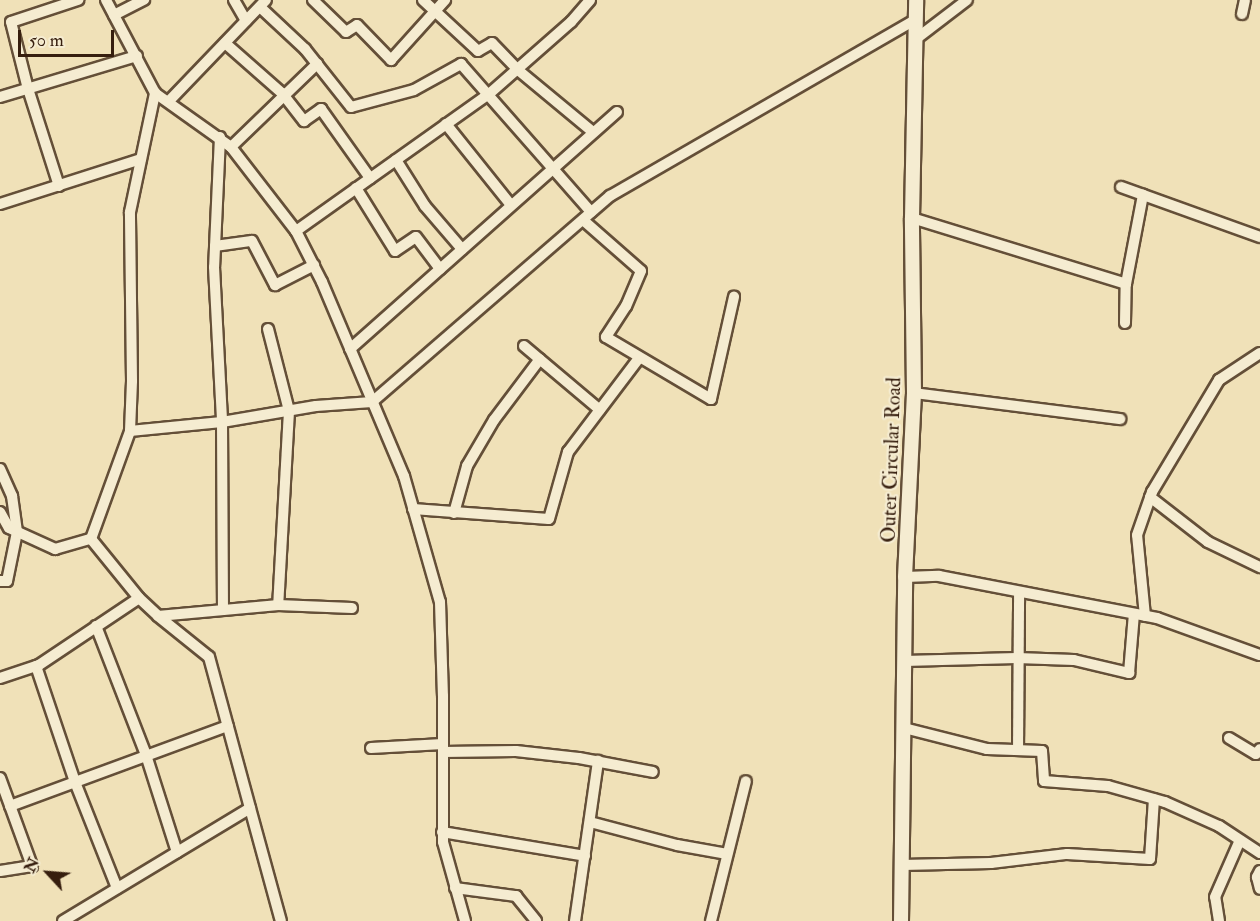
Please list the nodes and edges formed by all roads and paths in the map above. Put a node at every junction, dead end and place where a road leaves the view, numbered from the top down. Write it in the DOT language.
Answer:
graph roads {
  1 [pos="78,0"];
  2 [pos="106,0"];
  3 [pos="144,0"];
  4 [pos="234,0"];
  5 [pos="313,0"];
  6 [pos="423,0"];
  7 [pos="445,0"];
  8 [pos="590,0"];
  9 [pos="916,0"];
  10 [pos="967,0"];
  11 [pos="1245,0"];
  12 [pos="263,4"];
  13 [pos="436,10"];
  14 [pos="1242,14"];
  15 [pos="114,15"];
  16 [pos="916,19"];
  17 [pos="246,21"];
  18 [pos="916,39"];
  19 [pos="225,43"];
  20 [pos="137,56"];
  21 [pos="317,64"];
  22 [pos="518,70"];
  23 [pos="28,89"];
  24 [pos="155,93"];
  25 [pos="489,94"];
  26 [pos="284,95"];
  27 [pos="0,97"];
  28 [pos="169,101"];
  29 [pos="617,112"];
  30 [pos="446,124"];
  31 [pos="592,132"];
  32 [pos="220,137"];
  33 [pos="231,147"];
  34 [pos="141,159"];
  35 [pos="396,159"];
  36 [pos="554,167"];
  37 [pos="370,178"];
  38 [pos="59,186"];
  39 [pos="1121,187"];
  40 [pos="356,188"];
  41 [pos="1143,195"];
  42 [pos="0,204"];
  43 [pos="511,206"];
  44 [pos="587,216"];
  45 [pos="912,219"];
  46 [pos="296,231"];
  47 [pos="1260,237"];
  48 [pos="215,246"];
  49 [pos="462,249"];
  50 [pos="314,265"];
  51 [pos="440,269"];
  52 [pos="1126,284"];
  53 [pos="734,297"];
  54 [pos="1125,323"];
  55 [pos="268,328"];
  56 [pos="524,346"];
  57 [pos="350,349"];
  58 [pos="1260,353"];
  59 [pos="639,358"];
  60 [pos="540,359"];
  61 [pos="914,393"];
  62 [pos="372,402"];
  63 [pos="600,410"];
  64 [pos="289,411"];
  65 [pos="1120,419"];
  66 [pos="222,422"];
  67 [pos="130,431"];
  68 [pos="0,469"];
  69 [pos="1150,497"];
  70 [pos="413,509"];
  71 [pos="0,512"];
  72 [pos="454,513"];
  73 [pos="16,532"];
  74 [pos="91,539"];
  75 [pos="1260,567"];
  76 [pos="905,577"];
  77 [pos="0,582"];
  78 [pos="1020,592"];
  79 [pos="139,598"];
  80 [pos="278,605"];
  81 [pos="352,608"];
  82 [pos="223,610"];
  83 [pos="1134,614"];
  84 [pos="158,616"];
  85 [pos="1145,616"];
  86 [pos="96,626"];
  87 [pos="1260,655"];
  88 [pos="1017,658"];
  89 [pos="904,661"];
  90 [pos="36,666"];
  91 [pos="0,678"];
  92 [pos="228,726"];
  93 [pos="904,728"];
  94 [pos="1229,738"];
  95 [pos="371,748"];
  96 [pos="443,748"];
  97 [pos="1260,748"];
  98 [pos="1017,750"];
  99 [pos="146,755"];
  100 [pos="598,762"];
  101 [pos="653,772"];
  102 [pos="0,778"];
  103 [pos="746,781"];
  104 [pos="75,782"];
  105 [pos="1154,799"];
  106 [pos="10,806"];
  107 [pos="250,808"];
  108 [pos="590,822"];
  109 [pos="442,832"];
  110 [pos="1240,840"];
  111 [pos="177,852"];
  112 [pos="1260,853"];
  113 [pos="727,854"];
  114 [pos="585,856"];
  115 [pos="902,866"];
  116 [pos="0,871"];
  117 [pos="1260,871"];
  118 [pos="117,888"];
  119 [pos="455,888"];
  120 [pos="1260,889"];
  121 [pos="63,921"];
  122 [pos="281,921"];
  123 [pos="465,921"];
  124 [pos="536,921"];
  125 [pos="575,921"];
  126 [pos="711,921"];
  127 [pos="901,921"];
  128 [pos="1219,921"];
  1 -- 23 [label="street"];
  2 -- 15 [label="street"];
  3 -- 15 [label="street"];
  4 -- 17 [label="street"];
  5 -- 13 [label="street"];
  6 -- 13 [label="street"];
  7 -- 13 [label="street"];
  8 -- 22 [label="street"];
  9 -- 16 [label="street, Outer Circular Road"];
  10 -- 18 [label="street"];
  11 -- 14 [label="street"];
  12 -- 17 [label="street"];
  12 -- 21 [label="street"];
  13 -- 22 [label="street"];
  15 -- 20 [label="street"];
  16 -- 18 [label="street, Outer Circular Road"];
  16 -- 44 [label="street"];
  17 -- 19 [label="street"];
  18 -- 45 [label="street, Outer Circular Road"];
  19 -- 26 [label="street"];
  19 -- 28 [label="street"];
  20 -- 23 [label="street"];
  20 -- 24 [label="street"];
  21 -- 25 [label="street"];
  21 -- 26 [label="street"];
  22 -- 25 [label="street"];
  22 -- 31 [label="street"];
  23 -- 27 [label="street"];
  23 -- 38 [label="street"];
  24 -- 28 [label="street"];
  24 -- 34 [label="street"];
  25 -- 30 [label="street"];
  25 -- 36 [label="street"];
  26 -- 33 [label="street"];
  26 -- 37 [label="street"];
  28 -- 32 [label="street"];
  29 -- 31 [label="street"];
  30 -- 35 [label="street"];
  30 -- 43 [label="street"];
  31 -- 36 [label="street"];
  32 -- 33 [label="street"];
  32 -- 48 [label="street"];
  33 -- 46 [label="street"];
  34 -- 38 [label="street"];
  34 -- 67 [label="street"];
  35 -- 37 [label="street"];
  35 -- 49 [label="street"];
  36 -- 43 [label="street"];
  36 -- 44 [label="street"];
  37 -- 40 [label="street"];
  38 -- 42 [label="street"];
  39 -- 41 [label="street"];
  40 -- 46 [label="street"];
  40 -- 51 [label="street"];
  41 -- 47 [label="street"];
  41 -- 52 [label="street"];
  43 -- 49 [label="street"];
  44 -- 59 [label="street"];
  44 -- 62 [label="street"];
  45 -- 52 [label="street"];
  45 -- 61 [label="street, Outer Circular Road"];
  46 -- 50 [label="street"];
  48 -- 50 [label="street"];
  48 -- 66 [label="street"];
  49 -- 51 [label="street"];
  50 -- 57 [label="street"];
  51 -- 57 [label="street"];
  52 -- 54 [label="street"];
  53 -- 59 [label="street"];
  55 -- 64 [label="street"];
  56 -- 60 [label="street"];
  57 -- 62 [label="street"];
  58 -- 69 [label="street"];
  59 -- 63 [label="street"];
  60 -- 63 [label="street"];
  60 -- 72 [label="street"];
  61 -- 65 [label="street"];
  61 -- 76 [label="street, Outer Circular Road"];
  62 -- 64 [label="street"];
  62 -- 70 [label="street"];
  63 -- 72 [label="street"];
  64 -- 66 [label="street"];
  64 -- 80 [label="street"];
  66 -- 67 [label="street"];
  66 -- 82 [label="street"];
  67 -- 74 [label="street"];
  68 -- 73 [label="street"];
  69 -- 75 [label="street"];
  69 -- 85 [label="street"];
  70 -- 72 [label="street"];
  70 -- 96 [label="street"];
  71 -- 73 [label="street"];
  73 -- 74 [label="street"];
  73 -- 77 [label="street"];
  74 -- 79 [label="street"];
  76 -- 78 [label="street"];
  76 -- 89 [label="street, Outer Circular Road"];
  78 -- 83 [label="street"];
  78 -- 88 [label="street"];
  79 -- 84 [label="street"];
  79 -- 86 [label="street"];
  80 -- 81 [label="street"];
  80 -- 82 [label="street"];
  82 -- 84 [label="street"];
  83 -- 85 [label="street"];
  83 -- 88 [label="street"];
  84 -- 92 [label="street"];
  85 -- 87 [label="street"];
  86 -- 90 [label="street"];
  86 -- 99 [label="street"];
  88 -- 89 [label="street"];
  88 -- 98 [label="street"];
  89 -- 93 [label="street, Outer Circular Road"];
  90 -- 91 [label="street"];
  90 -- 104 [label="street"];
  92 -- 99 [label="street"];
  92 -- 107 [label="street"];
  93 -- 98 [label="street"];
  93 -- 115 [label="street, Outer Circular Road"];
  94 -- 97 [label="street"];
  95 -- 96 [label="street"];
  96 -- 100 [label="street"];
  96 -- 109 [label="street"];
  98 -- 105 [label="street"];
  99 -- 104 [label="street"];
  99 -- 111 [label="street"];
  100 -- 101 [label="street"];
  100 -- 108 [label="street"];
  102 -- 106 [label="street"];
  103 -- 113 [label="street"];
  104 -- 106 [label="street"];
  104 -- 118 [label="street"];
  105 -- 110 [label="street"];
  105 -- 115 [label="street"];
  106 -- 116 [label="street"];
  107 -- 111 [label="street"];
  107 -- 122 [label="street"];
  108 -- 113 [label="street"];
  108 -- 114 [label="street"];
  109 -- 114 [label="street"];
  109 -- 119 [label="street"];
  110 -- 112 [label="street"];
  110 -- 128 [label="street"];
  111 -- 118 [label="street"];
  113 -- 126 [label="street"];
  114 -- 125 [label="street"];
  115 -- 127 [label="street, Outer Circular Road"];
  117 -- 120 [label="street"];
  118 -- 121 [label="street"];
  119 -- 123 [label="street"];
  119 -- 124 [label="street"];
}
